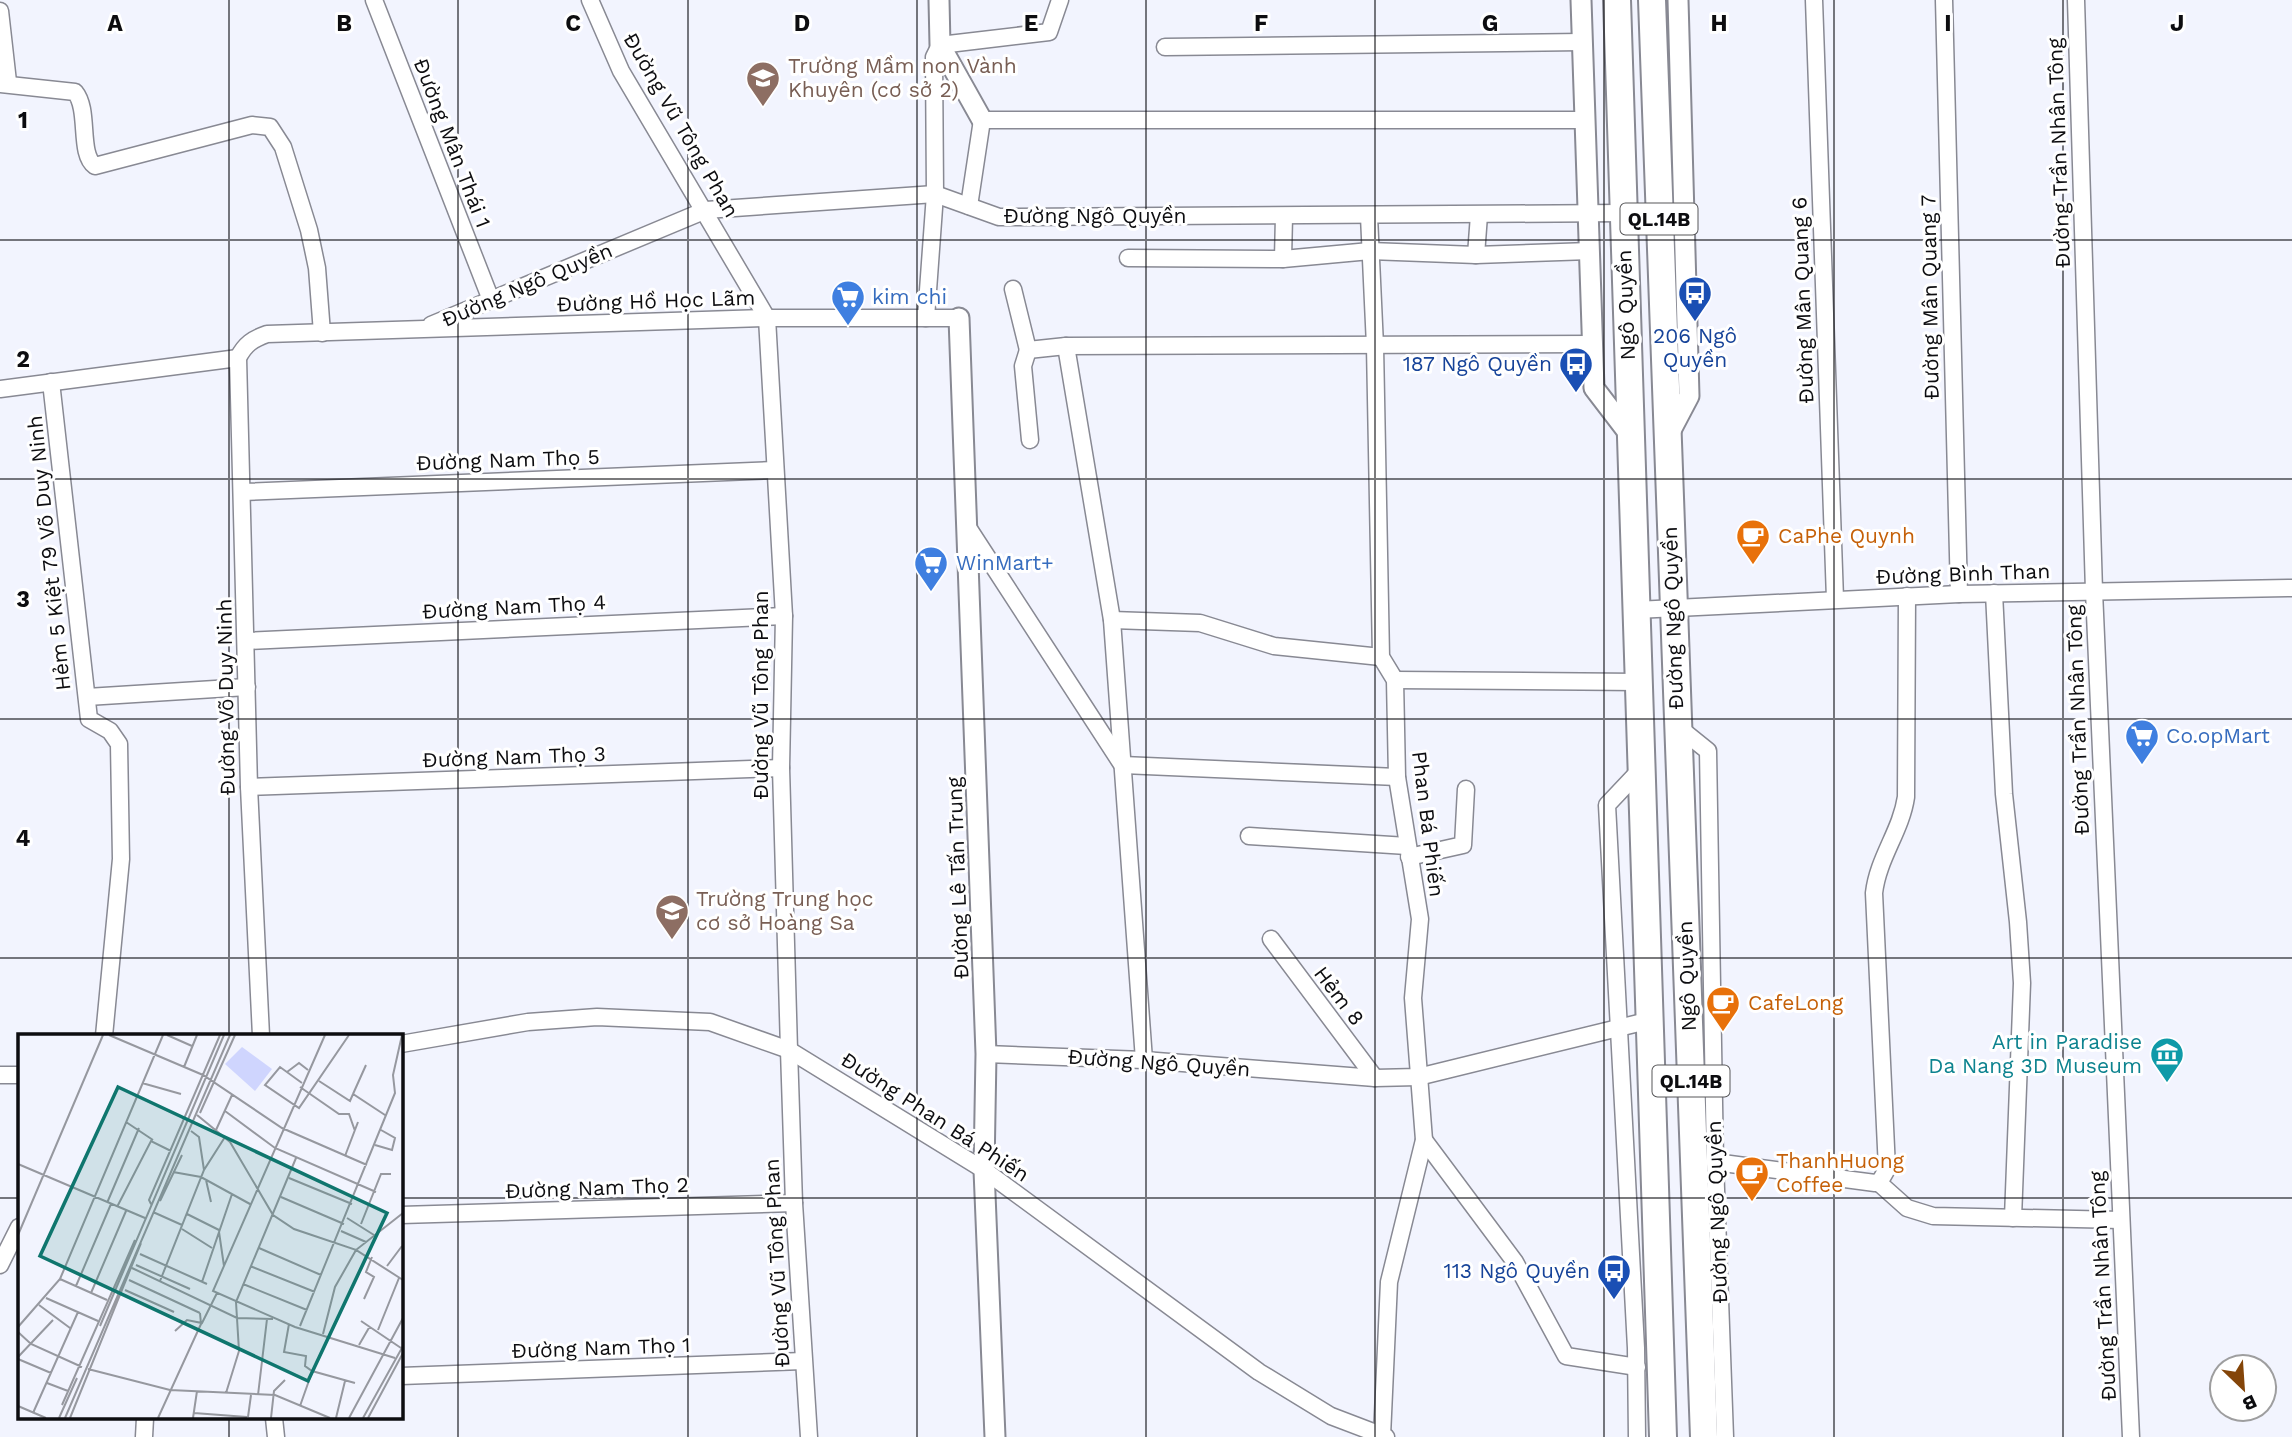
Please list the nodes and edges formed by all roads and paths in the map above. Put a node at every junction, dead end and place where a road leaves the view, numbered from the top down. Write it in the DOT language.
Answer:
graph roads {
  1 [pos="374,0"];
  2 [pos="590,0"];
  3 [pos="939,0"];
  4 [pos="1060,0"];
  5 [pos="1581,0"];
  6 [pos="1617,0"];
  7 [pos="1652,0"];
  8 [pos="1678,0"];
  9 [pos="1814,0"];
  10 [pos="1944,0"];
  11 [pos="2076,0"];
  12 [pos="0,11"];
  13 [pos="1582,41"];
  14 [pos="940,45"];
  15 [pos="1166,47"];
  16 [pos="4,83"];
  17 [pos="982,120"];
  18 [pos="1585,120"];
  19 [pos="934,194"];
  20 [pos="969,206"];
  21 [pos="706,210"];
  22 [pos="1589,214"];
  23 [pos="1623,214"];
  24 [pos="1479,215"];
  25 [pos="1284,216"];
  26 [pos="1369,216"];
  27 [pos="1370,251"];
  28 [pos="1590,251"];
  29 [pos="1476,255"];
  30 [pos="1128,258"];
  31 [pos="1283,259"];
  32 [pos="1013,289"];
  33 [pos="491,300"];
  34 [pos="767,318"];
  35 [pos="926,318"];
  36 [pos="959,318"];
  37 [pos="420,330"];
  38 [pos="322,333"];
  39 [pos="1593,344"];
  40 [pos="1066,346"];
  41 [pos="1375,346"];
  42 [pos="1028,350"];
  43 [pos="238,358"];
  44 [pos="51,382"];
  45 [pos="0,389"];
  46 [pos="1630,435"];
  47 [pos="1667,439"];
  48 [pos="1031,440"];
  49 [pos="775,470"];
  50 [pos="242,492"];
  51 [pos="969,529"];
  52 [pos="2292,587"];
  53 [pos="2094,591"];
  54 [pos="1994,593"];
  55 [pos="1959,594"];
  56 [pos="1908,596"];
  57 [pos="1835,599"];
  58 [pos="1673,608"];
  59 [pos="1636,610"];
  60 [pos="784,616"];
  61 [pos="1112,620"];
  62 [pos="246,641"];
  63 [pos="1381,657"];
  64 [pos="1395,680"];
  65 [pos="1639,682"];
  66 [pos="247,687"];
  67 [pos="87,697"];
  68 [pos="1677,726"];
  69 [pos="1123,765"];
  70 [pos="781,768"];
  71 [pos="1642,768"];
  72 [pos="1397,777"];
  73 [pos="249,787"];
  74 [pos="1466,789"];
  75 [pos="1249,836"];
  76 [pos="1408,852"];
  77 [pos="1270,939"];
  78 [pos="1651,1020"];
  79 [pos="1619,1028"];
  80 [pos="104,1034"];
  81 [pos="261,1034"];
  82 [pos="402,1044"];
  83 [pos="789,1049"];
  84 [pos="986,1054"];
  85 [pos="1144,1060"];
  86 [pos="0,1075"];
  87 [pos="18,1075"];
  88 [pos="1418,1077"];
  89 [pos="1375,1078"];
  90 [pos="1424,1140"];
  91 [pos="1714,1162"];
  92 [pos="984,1170"];
  93 [pos="1879,1183"];
  94 [pos="794,1203"];
  95 [pos="402,1215"];
  96 [pos="2013,1218"];
  97 [pos="2121,1220"];
  98 [pos="18,1235"];
  99 [pos="0,1265"];
  100 [pos="803,1361"];
  101 [pos="1637,1367"];
  102 [pos="402,1376"];
  103 [pos="1384,1436"];
  104 [pos="809,1437"];
  105 [pos="995,1437"];
  106 [pos="1637,1437"];
  107 [pos="1663,1437"];
  108 [pos="1704,1437"];
  109 [pos="1725,1437"];
  110 [pos="2131,1437"];
  1 -- 33 [label="street, Đường Mân Thái 1"];
  2 -- 21 [label="street, Đường Vũ Tông Phan"];
  3 -- 14 [label="street"];
  4 -- 14 [label="street"];
  5 -- 13 [label="street"];
  6 -- 23 [label="highway, Ngô Quyền / QL.14B"];
  7 -- 47 [label="highway, Ngô Quyền / QL.14B"];
  8 -- 47 [label="street, Đường Ngô Quyền"];
  9 -- 57 [label="street, Đường Mân Quang 6"];
  10 -- 55 [label="street, Đường Mân Quang 7"];
  11 -- 53 [label="street, Đường Trần Nhân Tông"];
  12 -- 16 [label="street"];
  13 -- 15 [label="street"];
  13 -- 18 [label="street"];
  14 -- 17 [label="street"];
  14 -- 19 [label="street"];
  16 -- 38 [label="street"];
  17 -- 18 [label="street"];
  17 -- 20 [label="street"];
  18 -- 22 [label="street"];
  19 -- 20 [label="street, Đường Ngô Quyền"];
  19 -- 21 [label="street, Đường Ngô Quyền"];
  19 -- 35 [label="street"];
  20 -- 25 [label="street, Đường Ngô Quyền"];
  21 -- 33 [label="street, Đường Ngô Quyền"];
  21 -- 34 [label="street, Đường Vũ Tông Phan"];
  22 -- 23 [label="street, Đường Ngô Quyền"];
  22 -- 24 [label="street, Đường Ngô Quyền"];
  22 -- 28 [label="street"];
  23 -- 46 [label="highway, Ngô Quyền / QL.14B"];
  24 -- 26 [label="street, Đường Ngô Quyền"];
  24 -- 29 [label="street"];
  25 -- 26 [label="street, Đường Ngô Quyền"];
  25 -- 31 [label="street"];
  26 -- 27 [label="street"];
  27 -- 29 [label="street"];
  27 -- 31 [label="street"];
  27 -- 41 [label="street"];
  28 -- 29 [label="street"];
  28 -- 39 [label="street"];
  30 -- 31 [label="street"];
  32 -- 42 [label="street"];
  33 -- 37 [label="street, Đường Ngô Quyền"];
  34 -- 35 [label="street, Đường Hồ Học Lãm"];
  34 -- 37 [label="street, Đường Hồ Học Lãm"];
  34 -- 49 [label="street, Đường Vũ Tông Phan"];
  35 -- 36 [label="street, Đường Hồ Học Lãm"];
  36 -- 51 [label="street, Đường Lê Tấn Trung"];
  37 -- 38 [label="street, Đường Hồ Học Lãm"];
  38 -- 43 [label="street, Đường Hồ Học Lãm"];
  39 -- 41 [label="street"];
  39 -- 46 [label="street"];
  40 -- 41 [label="street"];
  40 -- 42 [label="street"];
  40 -- 61 [label="street"];
  41 -- 63 [label="street"];
  42 -- 48 [label="street"];
  43 -- 44 [label="street"];
  43 -- 50 [label="street, Đường Võ Duy Ninh"];
  44 -- 45 [label="street"];
  44 -- 67 [label="street, Hẻm 5 Kiệt 79 Võ Duy Ninh"];
  46 -- 59 [label="highway, Ngô Quyền / QL.14B"];
  47 -- 58 [label="highway, Đường Ngô Quyền / QL.14B"];
  49 -- 50 [label="street, Đường Nam Thọ 5"];
  49 -- 60 [label="street, Đường Vũ Tông Phan"];
  50 -- 62 [label="street, Đường Võ Duy Ninh"];
  51 -- 69 [label="street"];
  51 -- 84 [label="street, Đường Lê Tấn Trung"];
  52 -- 53 [label="street, Đường Bình Than"];
  53 -- 54 [label="street, Đường Bình Than"];
  53 -- 97 [label="street, Đường Trần Nhân Tông"];
  54 -- 55 [label="street, Đường Bình Than"];
  54 -- 96 [label="street"];
  55 -- 56 [label="street, Đường Bình Than"];
  56 -- 57 [label="street, Đường Bình Than"];
  56 -- 93 [label="street"];
  57 -- 58 [label="street, Đường Bình Than"];
  58 -- 59 [label="street, Đường Bình Than"];
  58 -- 68 [label="highway, Đường Ngô Quyền / QL.14B"];
  59 -- 65 [label="highway, Đường Ngô Quyền / QL.14B"];
  60 -- 62 [label="street, Đường Nam Thọ 4"];
  60 -- 70 [label="street, Đường Vũ Tông Phan"];
  61 -- 63 [label="street"];
  61 -- 69 [label="street"];
  62 -- 66 [label="street, Đường Võ Duy Ninh"];
  63 -- 64 [label="street"];
  64 -- 65 [label="street, Đường Ngô Quyền"];
  64 -- 72 [label="street, Phan Bá Phiến"];
  65 -- 71 [label="highway, Đường Ngô Quyền / QL.14B"];
  66 -- 67 [label="street"];
  66 -- 73 [label="street, Đường Võ Duy Ninh"];
  67 -- 80 [label="street, Hẻm 5 Kiệt 79 Võ Duy Ninh"];
  68 -- 91 [label="street, Đường Ngô Quyền"];
  68 -- 108 [label="highway, Ngô Quyền / QL.14B"];
  69 -- 72 [label="street"];
  69 -- 85 [label="street"];
  70 -- 73 [label="street, Đường Nam Thọ 3"];
  70 -- 83 [label="street, Đường Vũ Tông Phan"];
  71 -- 78 [label="highway, Ngô Quyền / QL.14B"];
  71 -- 79 [label="street"];
  72 -- 76 [label="street, Phan Bá Phiến"];
  73 -- 81 [label="street, Đường Võ Duy Ninh"];
  74 -- 76 [label="street"];
  75 -- 76 [label="street"];
  76 -- 88 [label="street, Phan Bá Phiến"];
  77 -- 89 [label="street, Hẻm 8"];
  78 -- 79 [label="street, Đường Ngô Quyền"];
  78 -- 107 [label="highway, Ngô Quyền / QL.14B"];
  79 -- 88 [label="street, Đường Ngô Quyền"];
  79 -- 101 [label="street"];
  82 -- 83 [label="street, Đường Phan Bá Phiến"];
  83 -- 92 [label="street, Đường Phan Bá Phiến"];
  83 -- 94 [label="street, Đường Vũ Tông Phan"];
  84 -- 85 [label="street, Đường Ngô Quyền"];
  84 -- 92 [label="street, Đường Lê Tấn Trung"];
  85 -- 89 [label="street, Đường Ngô Quyền"];
  86 -- 87 [label="street"];
  88 -- 89 [label="street, Đường Ngô Quyền"];
  88 -- 90 [label="street, Phan Bá Phiến"];
  90 -- 101 [label="street"];
  90 -- 103 [label="street, Phan Bá Phiến"];
  91 -- 93 [label="street"];
  91 -- 109 [label="street, Đường Ngô Quyền"];
  92 -- 103 [label="street, Đường Phan Bá Phiến"];
  92 -- 105 [label="street, Đường Lê Tấn Trung"];
  93 -- 96 [label="street"];
  94 -- 95 [label="street, Đường Nam Thọ 2"];
  94 -- 100 [label="street, Đường Vũ Tông Phan"];
  96 -- 97 [label="street"];
  97 -- 110 [label="street, Đường Trần Nhân Tông"];
  98 -- 99 [label="street"];
  100 -- 102 [label="street, Đường Nam Thọ 1"];
  100 -- 104 [label="street, Đường Vũ Tông Phan"];
  101 -- 106 [label="street"];
}
